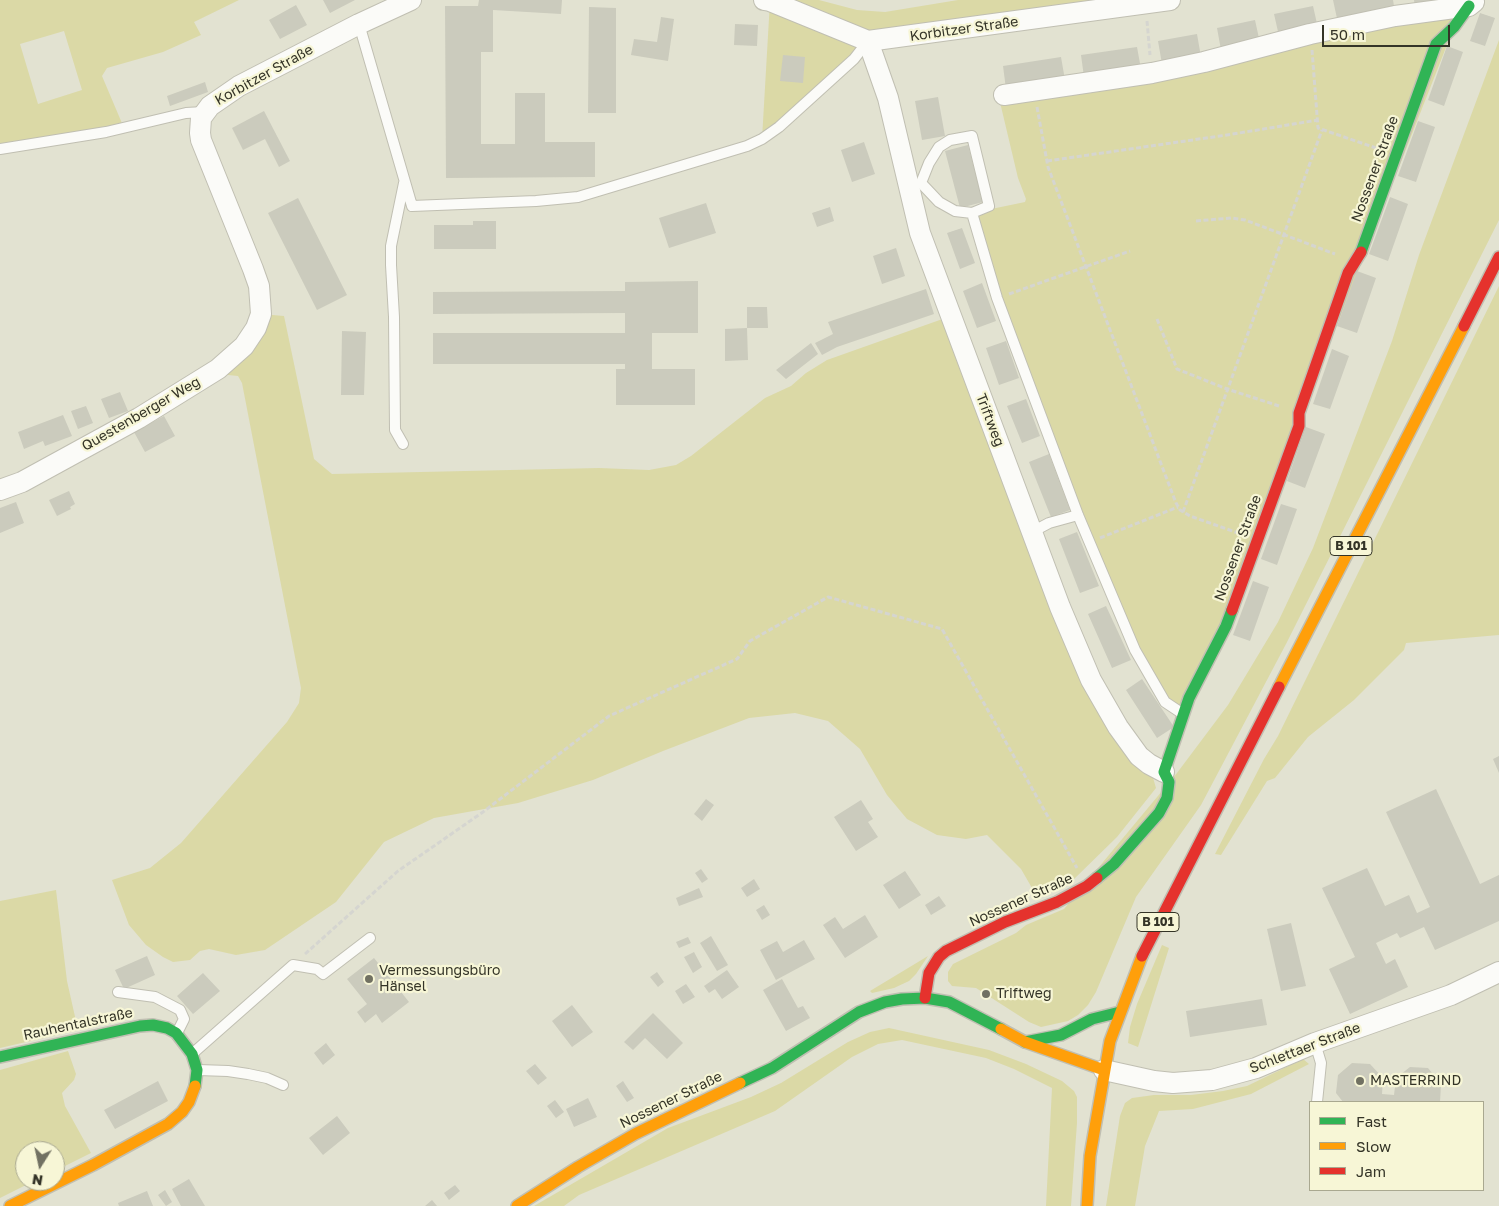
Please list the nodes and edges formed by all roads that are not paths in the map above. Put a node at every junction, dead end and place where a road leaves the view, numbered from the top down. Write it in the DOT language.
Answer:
graph roads {
  1 [pos="411,0"];
  2 [pos="764,0"];
  3 [pos="1170,0"];
  4 [pos="1473,3"];
  5 [pos="359,24"];
  6 [pos="868,41"];
  7 [pos="1004,95"];
  8 [pos="204,112"];
  9 [pos="0,149"];
  10 [pos="404,182"];
  11 [pos="914,185"];
  12 [pos="972,213"];
  13 [pos="1499,257"];
  14 [pos="261,314"];
  15 [pos="403,444"];
  16 [pos="0,490"];
  17 [pos="1078,514"];
  18 [pos="1032,532"];
  19 [pos="1184,715"];
  20 [pos="1164,772"];
  21 [pos="370,938"];
  22 [pos="1499,972"];
  23 [pos="118,992"];
  24 [pos="925,998"];
  25 [pos="1120,1012"];
  26 [pos="176,1034"];
  27 [pos="1025,1042"];
  28 [pos="1315,1043"];
  29 [pos="192,1054"];
  30 [pos="0,1057"];
  31 [pos="197,1070"];
  32 [pos="1104,1070"];
  33 [pos="283,1085"];
  34 [pos="1317,1101"];
  35 [pos="10,1206"];
  36 [pos="517,1206"];
  37 [pos="1087,1206"];
  1 -- 5 [label="street, Korbitzer Straße"];
  2 -- 6 [label="street, Korbitzer Straße"];
  3 -- 6 [label="street, Korbitzer Straße"];
  4 -- 7 [label="street"];
  4 -- 19 [label="street, Nossener Straße"];
  5 -- 8 [label="street, Korbitzer Straße"];
  5 -- 10 [label="lane"];
  6 -- 10 [label="lane"];
  6 -- 11 [label="street, Triftweg"];
  8 -- 9 [label="lane"];
  8 -- 14 [label="street, Korbitzer Straße"];
  10 -- 15 [label="lane"];
  11 -- 12 [label="lane"];
  11 -- 12 [label="lane"];
  11 -- 18 [label="street, Triftweg"];
  12 -- 17 [label="lane"];
  13 -- 25 [label="street, B 101"];
  14 -- 16 [label="street, Questenberger Weg"];
  17 -- 18 [label="lane"];
  17 -- 19 [label="lane"];
  18 -- 20 [label="street, Triftweg"];
  19 -- 20 [label="street, Nossener Straße"];
  20 -- 24 [label="street, Nossener Straße"];
  21 -- 29 [label="lane"];
  22 -- 28 [label="street, Schlettaer Straße"];
  23 -- 26 [label="lane"];
  24 -- 27 [label="street, Nossener Straße"];
  24 -- 36 [label="street, Nossener Straße"];
  25 -- 27 [label="street"];
  25 -- 32 [label="street, B 101"];
  26 -- 29 [label="street"];
  26 -- 30 [label="street, Rauhentalstraße"];
  27 -- 32 [label="street, Nossener Straße"];
  28 -- 32 [label="street, Schlettaer Straße"];
  28 -- 34 [label="lane"];
  29 -- 31 [label="street"];
  31 -- 33 [label="lane"];
  31 -- 35 [label="street"];
  32 -- 37 [label="street, B 101"];
}
